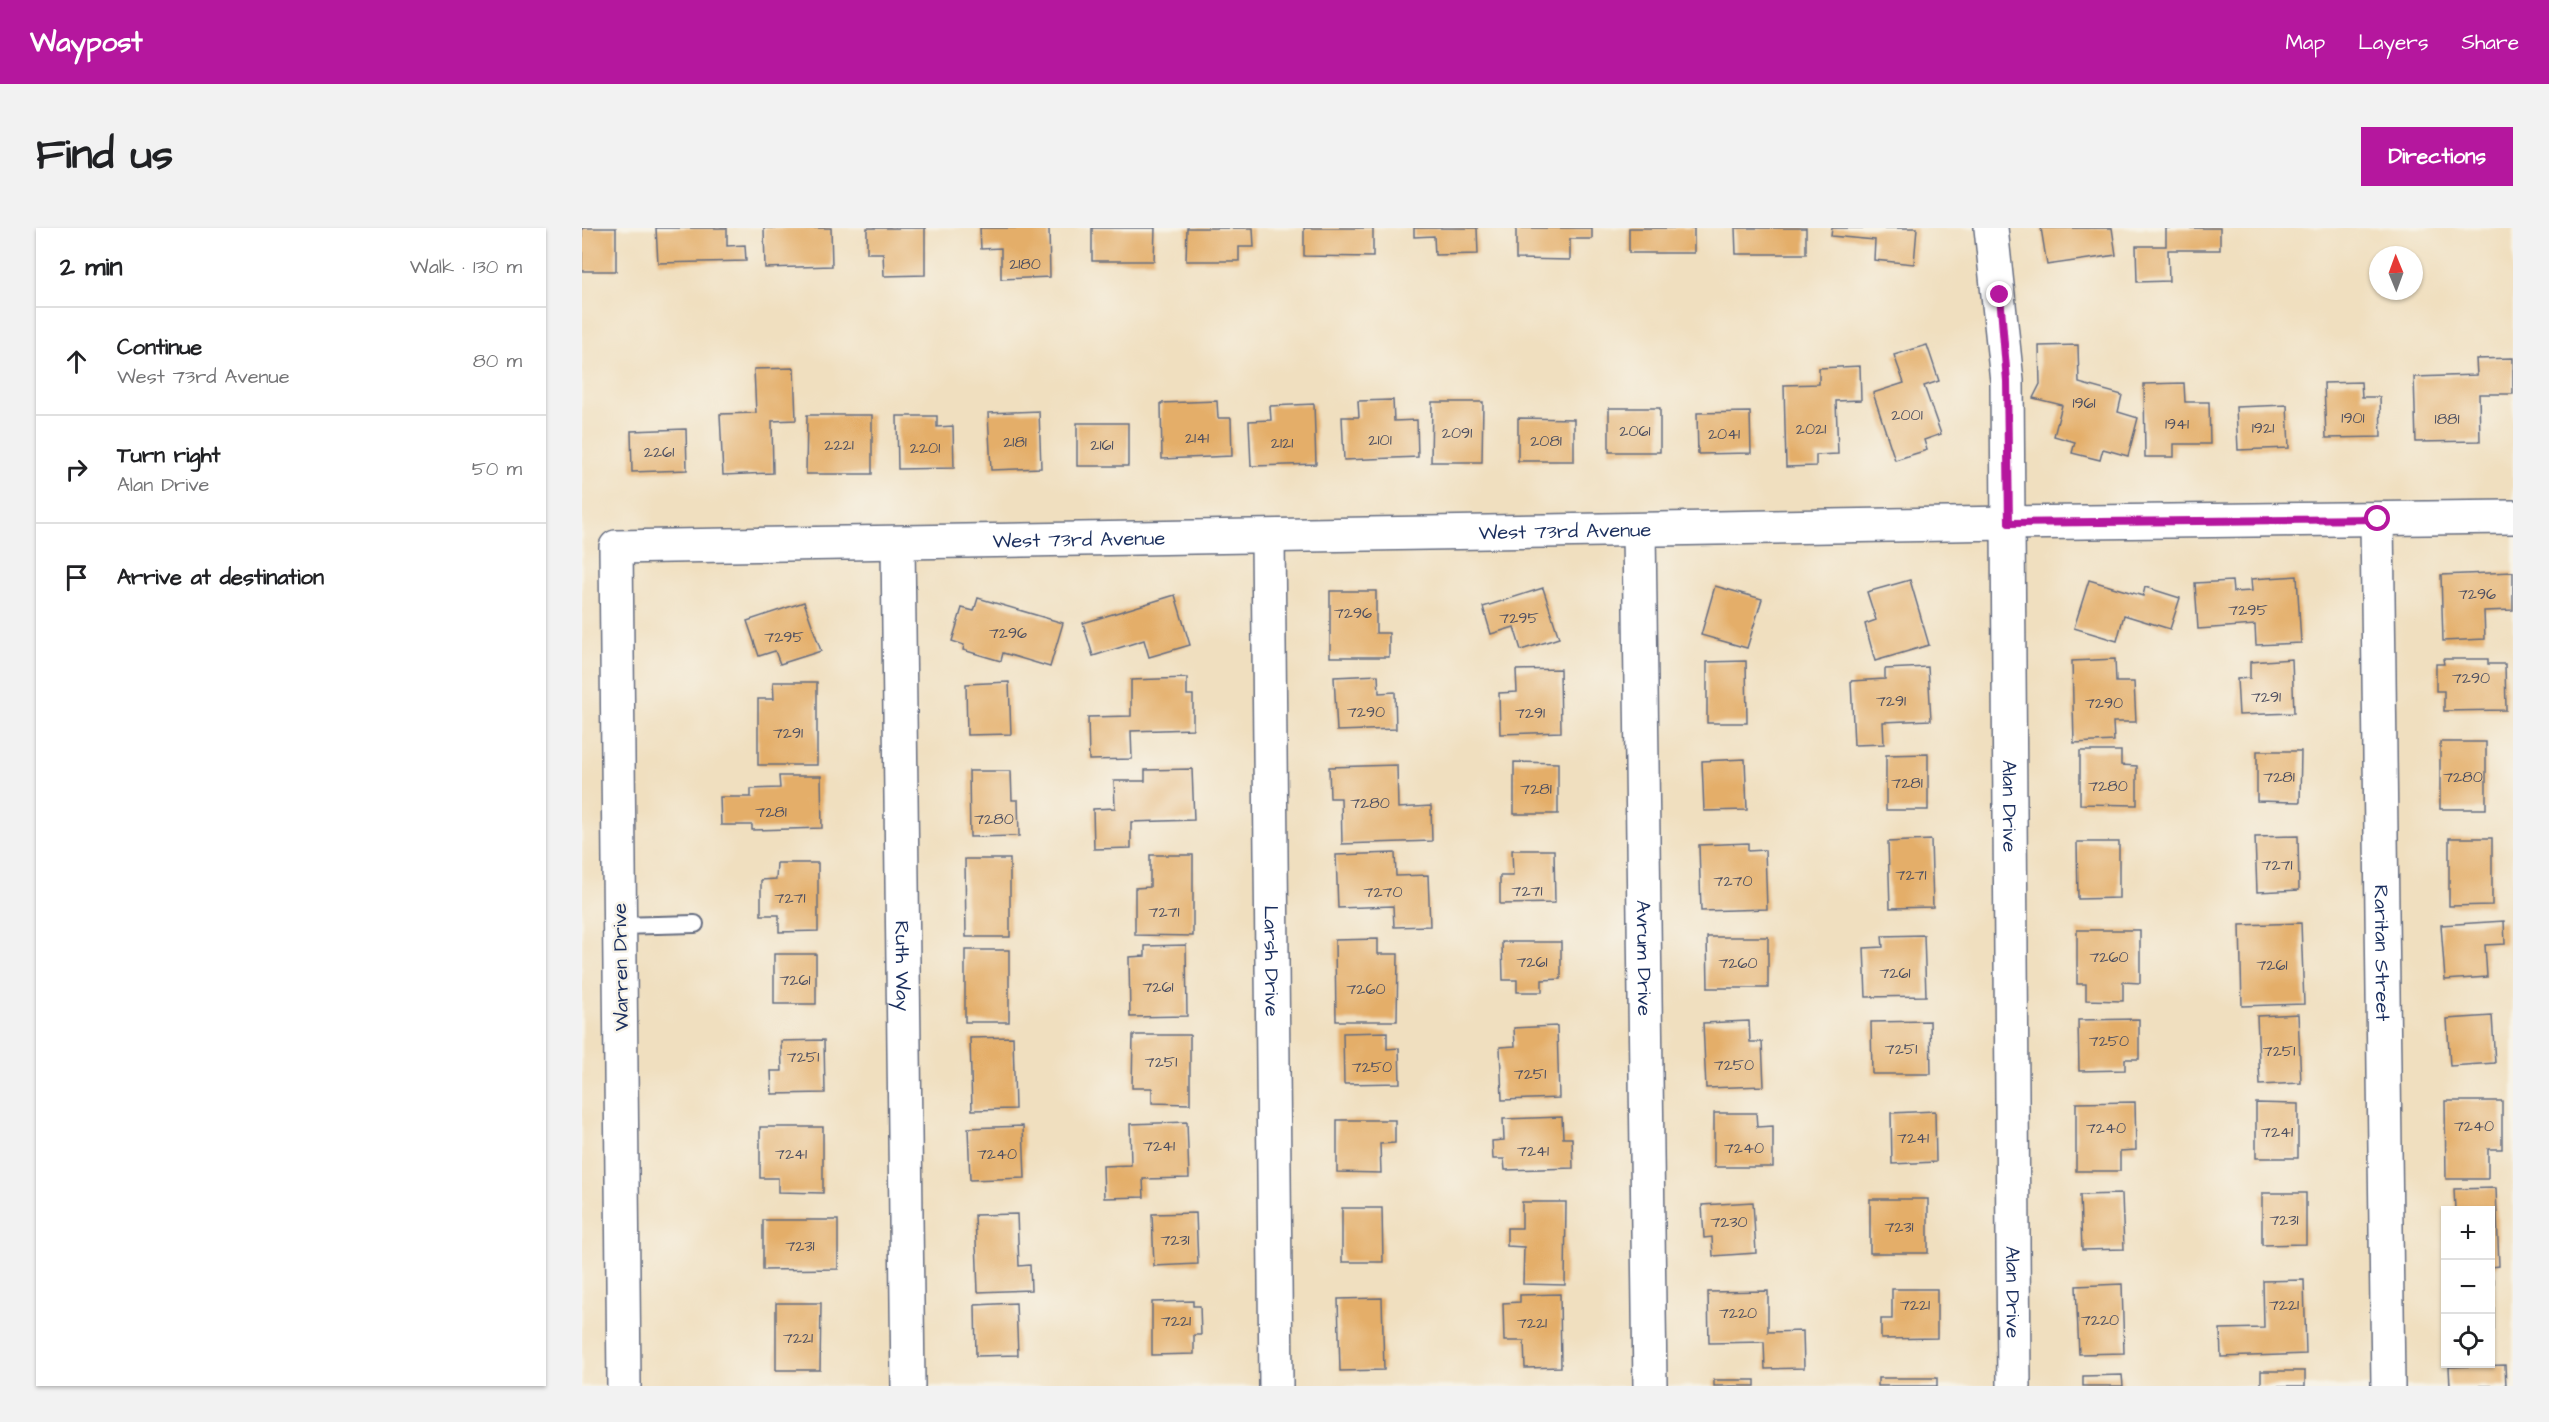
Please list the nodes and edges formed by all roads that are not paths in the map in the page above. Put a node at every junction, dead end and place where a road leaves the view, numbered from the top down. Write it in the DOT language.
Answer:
graph roads {
  1 [pos="1991,228"];
  2 [pos="2513,517"];
  3 [pos="2378,519"];
  4 [pos="2009,523"];
  5 [pos="1639,530"];
  6 [pos="1268,537"];
  7 [pos="898,544"];
  8 [pos="616,548"];
  9 [pos="695,924"];
  10 [pos="619,926"];
  11 [pos="624,1386"];
  12 [pos="908,1386"];
  13 [pos="1276,1386"];
  14 [pos="1650,1386"];
  15 [pos="2014,1386"];
  16 [pos="2388,1386"];
  1 -- 4 [label="street, Alan Drive"];
  2 -- 3 [label="street, West 73rd Avenue"];
  3 -- 4 [label="street, West 73rd Avenue"];
  3 -- 16 [label="street, Raritan Street"];
  4 -- 5 [label="street, West 73rd Avenue"];
  4 -- 15 [label="street, Alan Drive"];
  5 -- 6 [label="street, West 73rd Avenue"];
  5 -- 14 [label="street, Avrum Drive"];
  6 -- 7 [label="street, West 73rd Avenue"];
  6 -- 13 [label="street, Larsh Drive"];
  7 -- 8 [label="street, West 73rd Avenue"];
  7 -- 12 [label="street, Ruth Way"];
  8 -- 10 [label="street, Warren Drive"];
  9 -- 10 [label="lane"];
  10 -- 11 [label="street, Warren Drive"];
}
